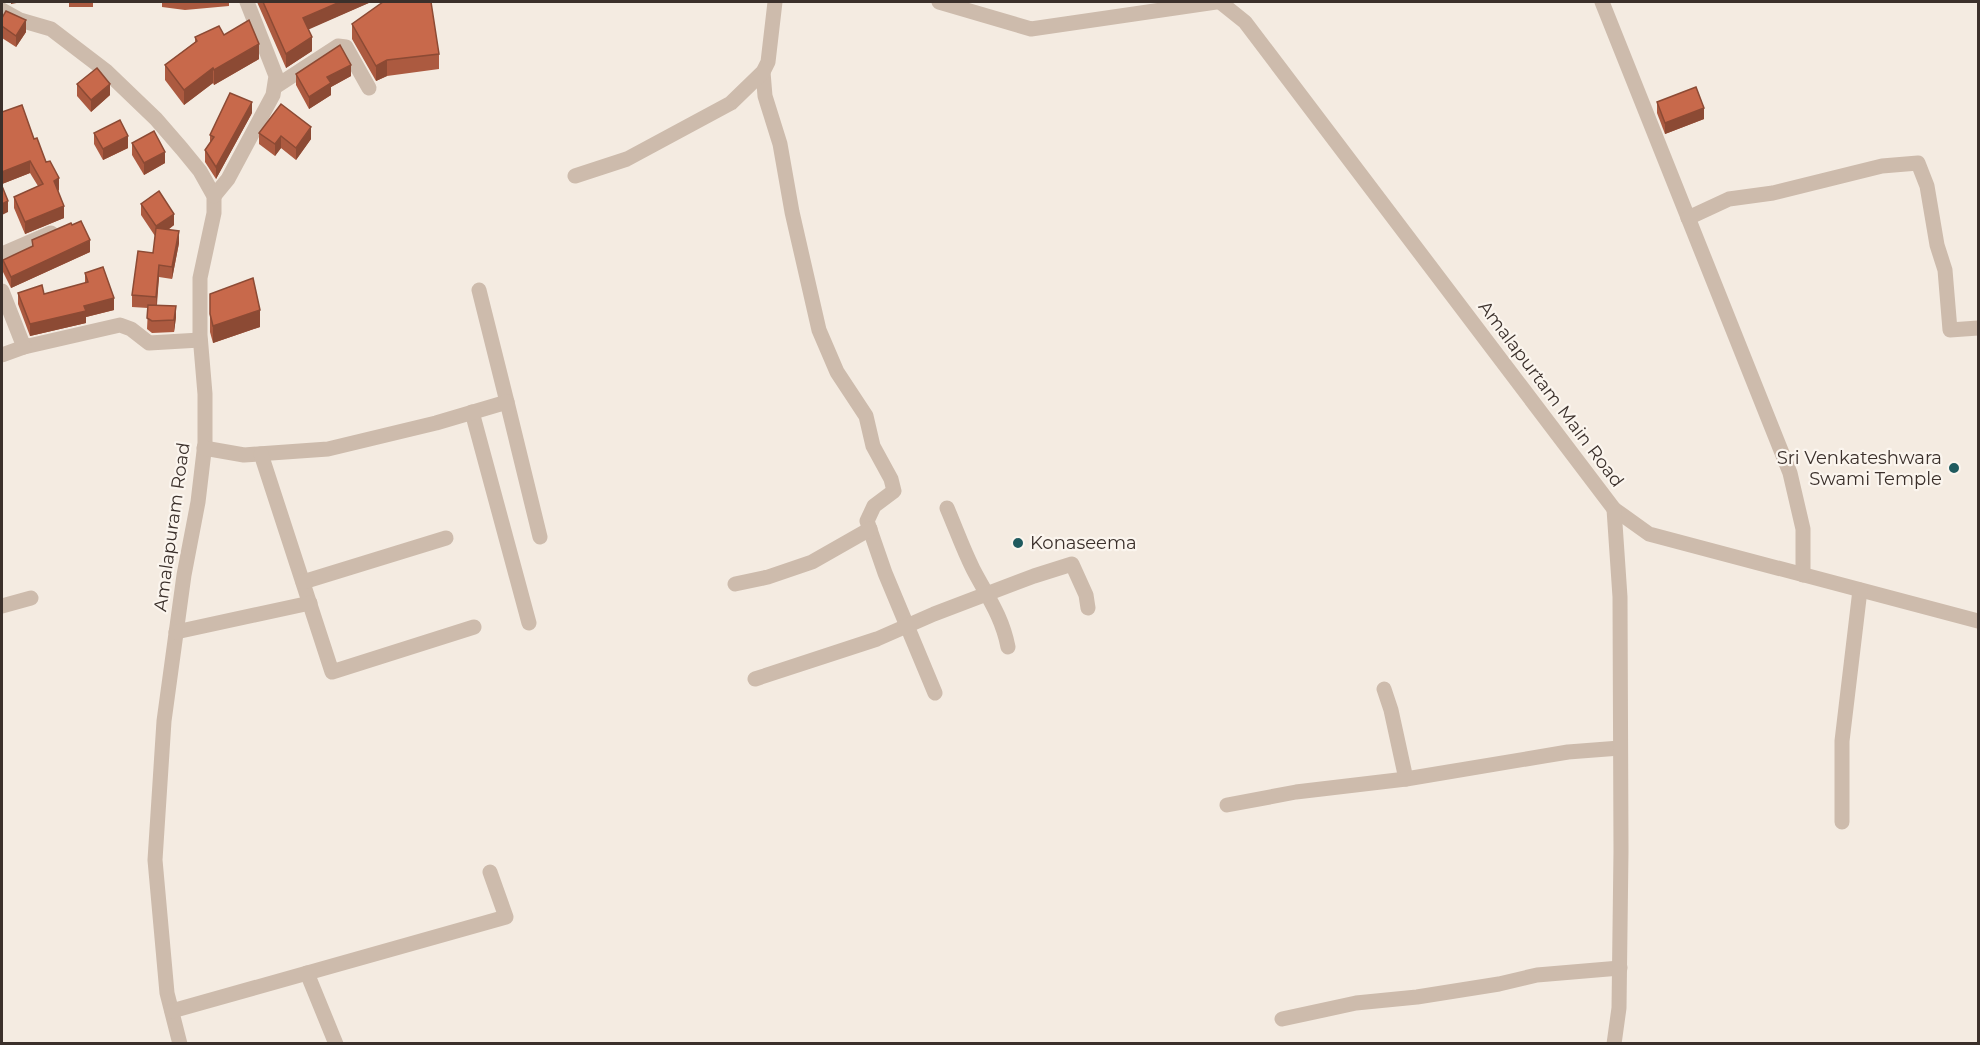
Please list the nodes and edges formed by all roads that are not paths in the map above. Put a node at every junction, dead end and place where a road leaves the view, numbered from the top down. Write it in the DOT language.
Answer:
graph roads {
  1 [pos="247,2"];
  2 [pos="775,2"];
  3 [pos="939,2"];
  4 [pos="1218,2"];
  5 [pos="1602,2"];
  6 [pos="2,10"];
  7 [pos="763,72"];
  8 [pos="275,87"];
  9 [pos="369,88"];
  10 [pos="575,176"];
  11 [pos="214,196"];
  12 [pos="1688,218"];
  13 [pos="65,227"];
  14 [pos="2,254"];
  15 [pos="479,290"];
  16 [pos="2,291"];
  17 [pos="1978,328"];
  18 [pos="201,340"];
  19 [pos="24,347"];
  20 [pos="2,356"];
  21 [pos="507,402"];
  22 [pos="472,412"];
  23 [pos="204,448"];
  24 [pos="261,454"];
  25 [pos="948,508"];
  26 [pos="1614,510"];
  27 [pos="870,529"];
  28 [pos="540,537"];
  29 [pos="446,538"];
  30 [pos="1803,575"];
  31 [pos="303,582"];
  32 [pos="735,584"];
  33 [pos="1860,590"];
  34 [pos="989,594"];
  35 [pos="31,598"];
  36 [pos="310,603"];
  37 [pos="2,606"];
  38 [pos="1088,608"];
  39 [pos="1978,621"];
  40 [pos="529,623"];
  41 [pos="907,625"];
  42 [pos="474,627"];
  43 [pos="176,632"];
  44 [pos="1008,647"];
  45 [pos="755,678"];
  46 [pos="1384,688"];
  47 [pos="935,693"];
  48 [pos="1620,747"];
  49 [pos="1406,779"];
  50 [pos="1227,805"];
  51 [pos="1842,822"];
  52 [pos="490,872"];
  53 [pos="1620,968"];
  54 [pos="307,973"];
  55 [pos="172,1011"];
  56 [pos="1282,1019"];
  57 [pos="180,1044"];
  58 [pos="336,1044"];
  59 [pos="1614,1044"];
  1 -- 8 [label="street"];
  2 -- 7 [label="street"];
  3 -- 4 [label="street, Amalapurtam Main Road"];
  4 -- 26 [label="street, Amalapurtam Main Road"];
  5 -- 12 [label="street"];
  6 -- 11 [label="street"];
  7 -- 10 [label="street"];
  7 -- 27 [label="street"];
  8 -- 9 [label="street"];
  8 -- 11 [label="street"];
  11 -- 18 [label="street, Amalapuram Road"];
  12 -- 17 [label="street"];
  12 -- 30 [label="street"];
  13 -- 14 [label="street"];
  15 -- 21 [label="street"];
  16 -- 19 [label="street"];
  18 -- 19 [label="street"];
  18 -- 23 [label="street, Amalapuram Road"];
  19 -- 20 [label="street"];
  21 -- 22 [label="street"];
  21 -- 28 [label="street"];
  22 -- 24 [label="street"];
  22 -- 40 [label="street"];
  23 -- 24 [label="street"];
  23 -- 43 [label="street, Amalapuram Road"];
  24 -- 31 [label="street"];
  25 -- 34 [label="street"];
  26 -- 30 [label="street, Amalapurtam Main Road"];
  26 -- 48 [label="street"];
  27 -- 32 [label="street"];
  27 -- 41 [label="street"];
  29 -- 31 [label="street"];
  30 -- 33 [label="street, Amalapurtam Main Road"];
  31 -- 36 [label="street"];
  33 -- 39 [label="street, Amalapurtam Main Road"];
  33 -- 51 [label="street"];
  34 -- 38 [label="street"];
  34 -- 41 [label="street"];
  34 -- 44 [label="street"];
  35 -- 37 [label="street"];
  36 -- 42 [label="street"];
  36 -- 43 [label="street"];
  41 -- 45 [label="street"];
  41 -- 47 [label="street"];
  43 -- 55 [label="street, Amalapuram Road"];
  46 -- 49 [label="street"];
  48 -- 49 [label="street"];
  48 -- 53 [label="street"];
  49 -- 50 [label="street"];
  52 -- 54 [label="street"];
  53 -- 56 [label="street"];
  53 -- 59 [label="street"];
  54 -- 55 [label="street"];
  54 -- 58 [label="street"];
  55 -- 57 [label="street, Amalapuram Road"];
}
